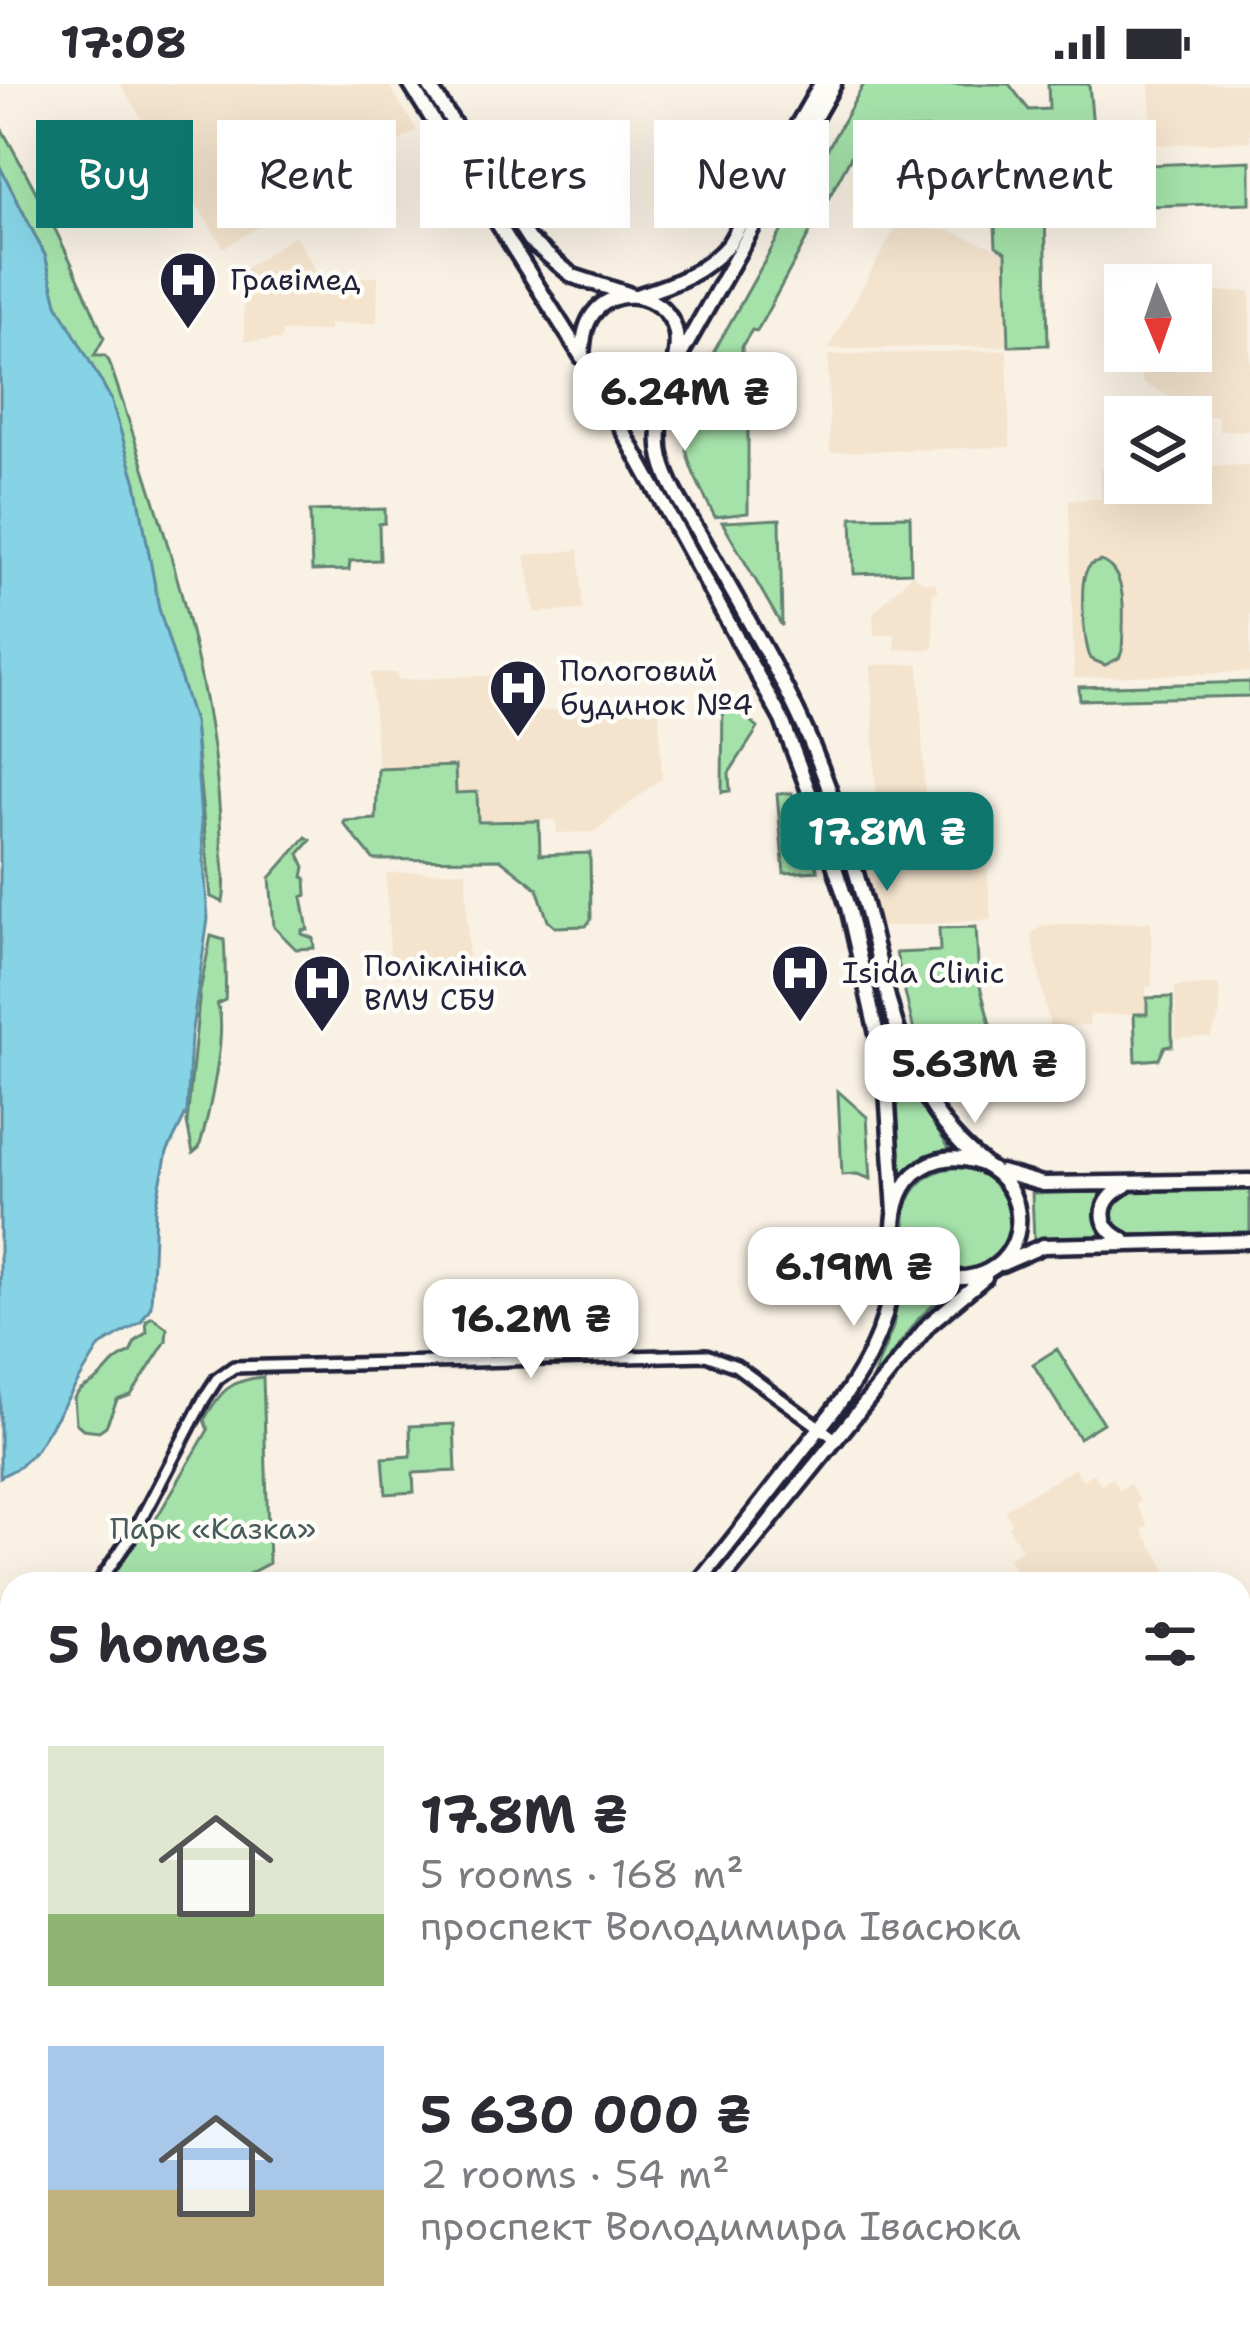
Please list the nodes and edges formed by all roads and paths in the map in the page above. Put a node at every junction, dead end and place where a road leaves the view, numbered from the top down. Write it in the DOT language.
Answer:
graph roads {
  1 [pos="410,84"];
  2 [pos="428,84"];
  3 [pos="820,84"];
  4 [pos="834,84"];
  5 [pos="634,295"];
  6 [pos="583,357"];
  7 [pos="673,370"];
  8 [pos="591,373"];
  9 [pos="989,1167"];
  10 [pos="1250,1181"];
  11 [pos="1132,1183"];
  12 [pos="895,1212"];
  13 [pos="895,1233"];
  14 [pos="1250,1241"];
  15 [pos="1132,1243"];
  16 [pos="997,1268"];
  17 [pos="819,1428"];
  18 [pos="834,1438"];
  19 [pos="106,1572"];
  20 [pos="707,1572"];
  21 [pos="728,1572"];
  1 -- 6 [label="main road"];
  2 -- 5 [label="main road"];
  3 -- 5 [label="main road"];
  4 -- 7 [label="main road"];
  5 -- 6 [label="main road"];
  5 -- 7 [label="main road"];
  6 -- 8 [label="main road"];
  7 -- 8 [label="main road"];
  7 -- 9 [label="main road"];
  8 -- 12 [label="main road"];
  9 -- 11 [label="main road"];
  9 -- 12 [label="main road"];
  9 -- 16 [label="main road"];
  10 -- 11 [label="main road"];
  11 -- 15 [label="main road"];
  12 -- 13 [label="main road"];
  13 -- 16 [label="main road"];
  13 -- 17 [label="main road"];
  14 -- 15 [label="main road"];
  15 -- 16 [label="main road"];
  16 -- 18 [label="main road"];
  17 -- 18 [label="street"];
  17 -- 19 [label="street"];
  17 -- 20 [label="main road"];
  18 -- 21 [label="main road"];
}
